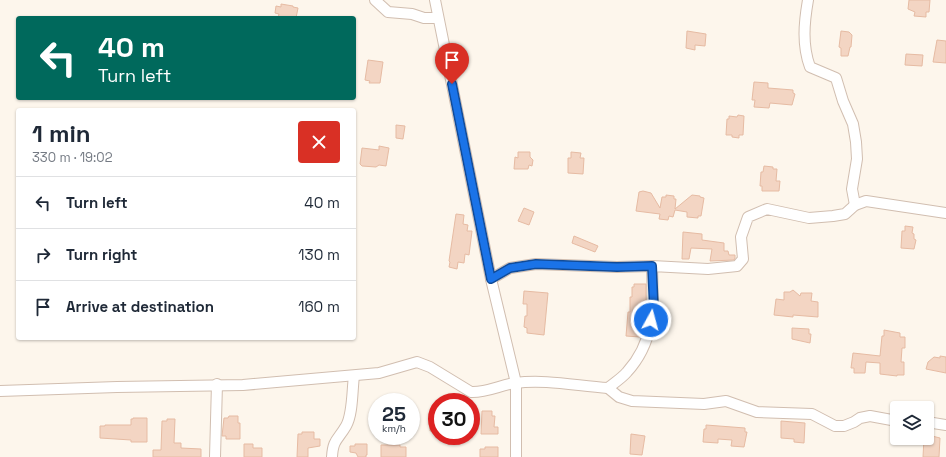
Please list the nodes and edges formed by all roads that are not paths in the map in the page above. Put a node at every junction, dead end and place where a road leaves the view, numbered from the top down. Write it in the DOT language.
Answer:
graph roads {
  1 [pos="375,0"];
  2 [pos="435,0"];
  3 [pos="808,0"];
  4 [pos="438,18"];
  5 [pos="855,205"];
  6 [pos="946,213"];
  7 [pos="652,266"];
  8 [pos="491,279"];
  9 [pos="354,376"];
  10 [pos="516,383"];
  11 [pos="217,384"];
  12 [pos="608,388"];
  13 [pos="0,391"];
  14 [pos="890,420"];
  15 [pos="934,423"];
  16 [pos="946,425"];
  17 [pos="214,457"];
  18 [pos="332,457"];
  19 [pos="516,457"];
  1 -- 4 [label="street"];
  2 -- 4 [label="street"];
  3 -- 5 [label="street"];
  4 -- 8 [label="street"];
  5 -- 6 [label="street"];
  5 -- 7 [label="street"];
  7 -- 8 [label="street"];
  7 -- 12 [label="street"];
  8 -- 10 [label="street"];
  9 -- 10 [label="street"];
  9 -- 11 [label="street"];
  9 -- 18 [label="street"];
  10 -- 12 [label="street"];
  10 -- 19 [label="street"];
  11 -- 13 [label="street"];
  11 -- 17 [label="street"];
  12 -- 14 [label="street"];
  15 -- 16 [label="street"];
}
